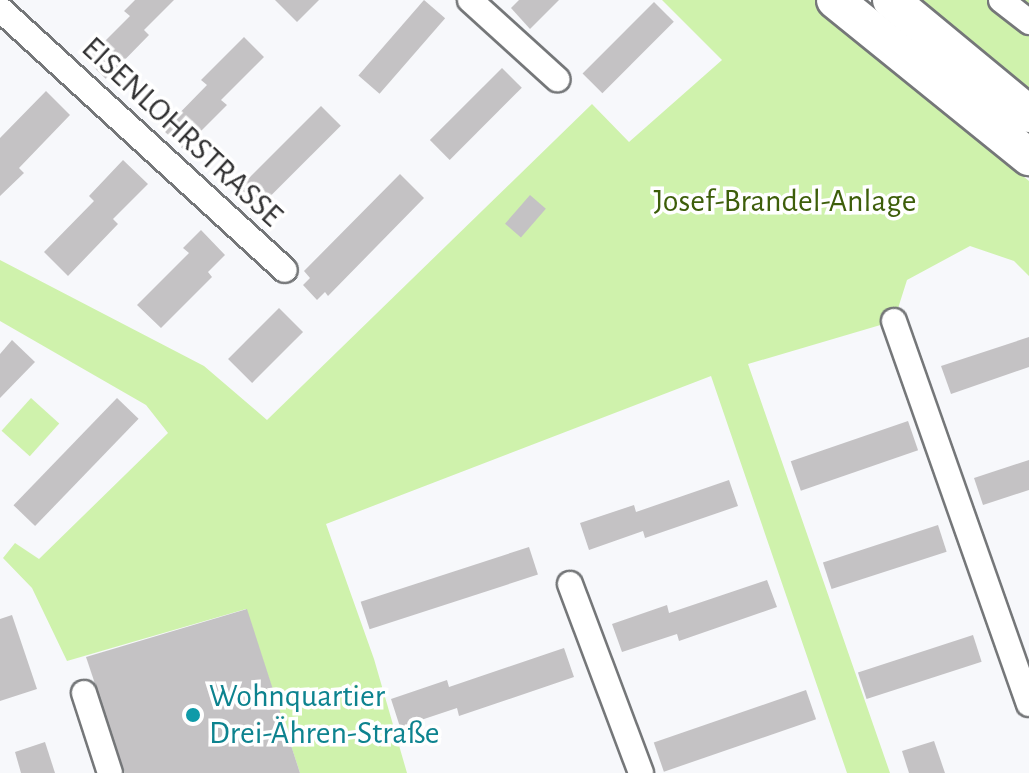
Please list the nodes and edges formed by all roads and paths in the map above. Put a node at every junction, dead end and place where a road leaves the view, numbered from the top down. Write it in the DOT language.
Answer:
graph roads {
  1 [pos="470,0"];
  2 [pos="835,0"];
  3 [pos="891,0"];
  4 [pos="1001,0"];
  5 [pos="0,9"];
  6 [pos="1029,22"];
  7 [pos="557,79"];
  8 [pos="1029,114"];
  9 [pos="1029,157"];
  10 [pos="285,270"];
  11 [pos="894,321"];
  12 [pos="570,584"];
  13 [pos="84,693"];
  14 [pos="1029,704"];
  15 [pos="110,773"];
  16 [pos="641,773"];
  1 -- 7 [label="street"];
  2 -- 9 [label="highway"];
  3 -- 8 [label="highway"];
  4 -- 6 [label="street"];
  5 -- 10 [label="street, EISENLOHRSTRASSE"];
  11 -- 14 [label="street"];
  12 -- 16 [label="street"];
  13 -- 15 [label="street"];
}
